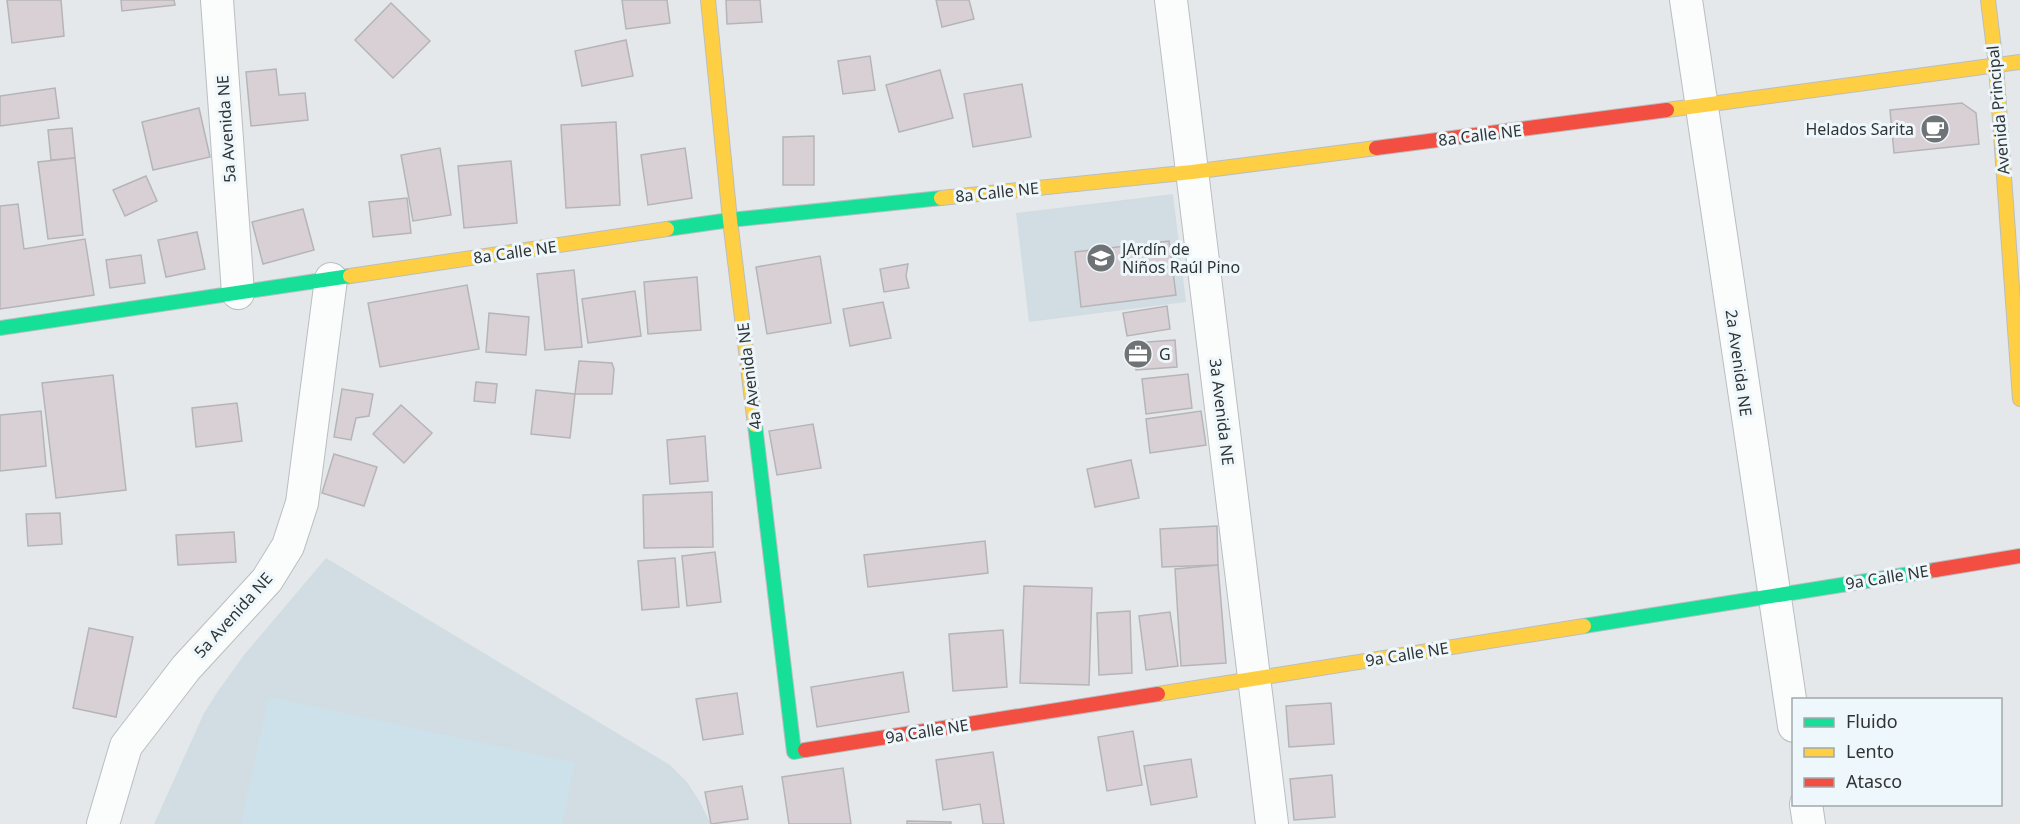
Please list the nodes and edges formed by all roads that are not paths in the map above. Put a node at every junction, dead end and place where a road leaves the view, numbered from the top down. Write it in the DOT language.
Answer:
graph roads {
  1 [pos="217,0"];
  2 [pos="708,0"];
  3 [pos="1171,0"];
  4 [pos="1686,0"];
  5 [pos="1988,0"];
  6 [pos="2020,62"];
  7 [pos="1996,65"];
  8 [pos="1701,106"];
  9 [pos="1192,172"];
  10 [pos="730,220"];
  11 [pos="331,279"];
  12 [pos="238,293"];
  13 [pos="0,328"];
  14 [pos="2020,399"];
  15 [pos="2020,556"];
  16 [pos="1773,596"];
  17 [pos="1255,679"];
  18 [pos="1792,714"];
  19 [pos="794,752"];
  20 [pos="1806,806"];
  21 [pos="104,824"];
  22 [pos="1272,824"];
  23 [pos="1809,824"];
  1 -- 12 [label="street, 5a Avenida NE"];
  2 -- 10 [label="street, 4a Avenida NE"];
  3 -- 9 [label="street, 3a Avenida NE"];
  4 -- 8 [label="street, 2a Avenida NE"];
  5 -- 7 [label="street, Avenida Principal"];
  6 -- 7 [label="street, 8a Calle NE"];
  7 -- 8 [label="street, 8a Calle NE"];
  7 -- 14 [label="street, Avenida Principal"];
  8 -- 9 [label="street, 8a Calle NE"];
  8 -- 16 [label="street, 2a Avenida NE"];
  9 -- 10 [label="street, 8a Calle NE"];
  9 -- 17 [label="street, 3a Avenida NE"];
  10 -- 11 [label="street, 8a Calle NE"];
  10 -- 19 [label="street, 4a Avenida NE"];
  11 -- 12 [label="street, 8a Calle NE"];
  11 -- 21 [label="street, 5a Avenida NE"];
  12 -- 13 [label="street, 8a Calle NE"];
  15 -- 16 [label="street, 9a Calle NE"];
  16 -- 17 [label="street, 9a Calle NE"];
  16 -- 18 [label="street, 2a Avenida NE"];
  17 -- 19 [label="street, 9a Calle NE"];
  17 -- 22 [label="street, 3a Avenida NE"];
  20 -- 23 [label="street"];
}
